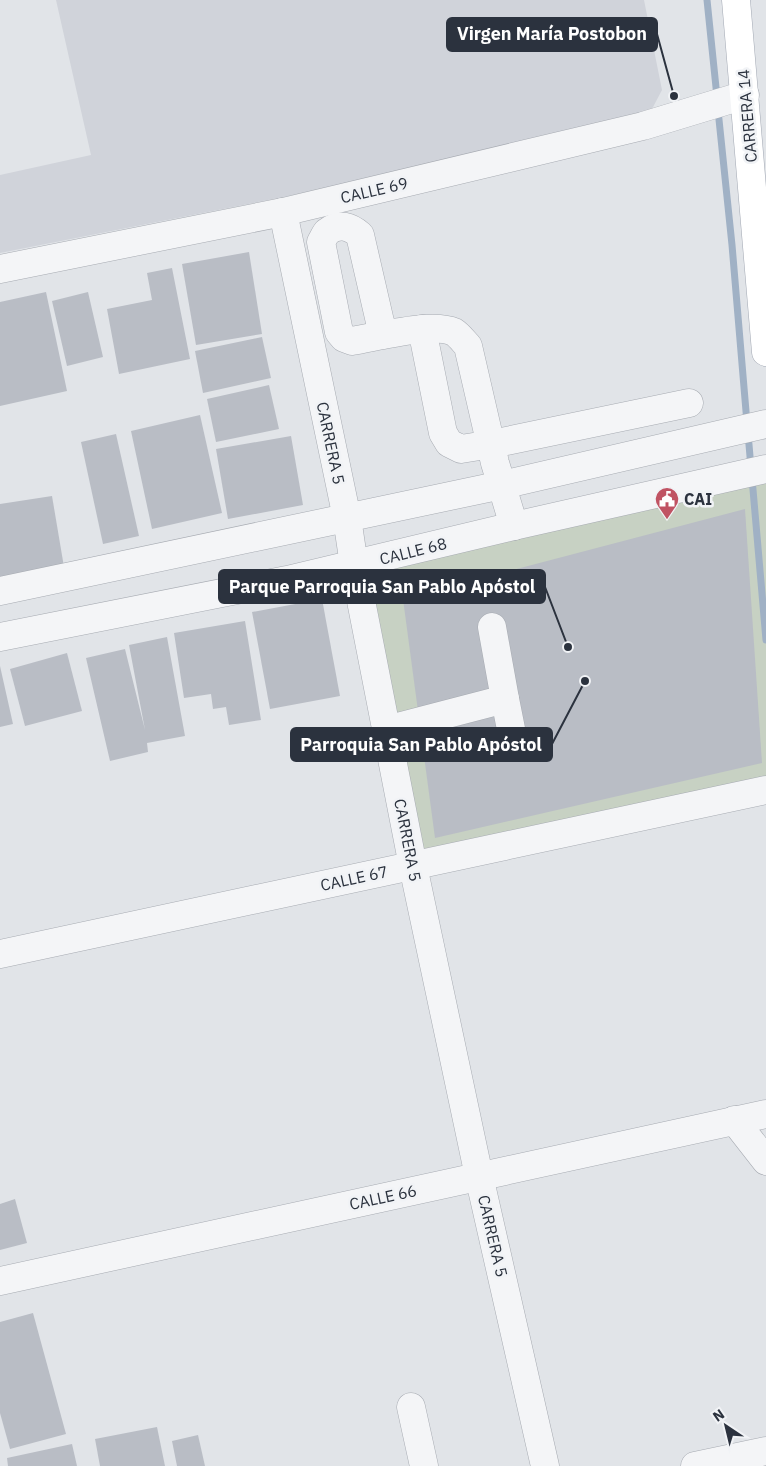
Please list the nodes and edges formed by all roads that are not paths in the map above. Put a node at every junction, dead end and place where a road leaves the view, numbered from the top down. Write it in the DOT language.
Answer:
graph roads {
  1 [pos="736,0"];
  2 [pos="733,99"];
  3 [pos="283,212"];
  4 [pos="0,269"];
  5 [pos="422,330"];
  6 [pos="383,335"];
  7 [pos="766,352"];
  8 [pos="689,403"];
  9 [pos="757,426"];
  10 [pos="492,444"];
  11 [pos="759,471"];
  12 [pos="502,485"];
  13 [pos="347,518"];
  14 [pos="514,526"];
  15 [pos="354,565"];
  16 [pos="0,591"];
  17 [pos="492,627"];
  18 [pos="0,637"];
  19 [pos="505,699"];
  20 [pos="511,729"];
  21 [pos="386,730"];
  22 [pos="756,792"];
  23 [pos="413,866"];
  24 [pos="0,954"];
  25 [pos="766,1114"];
  26 [pos="734,1120"];
  27 [pos="766,1161"];
  28 [pos="479,1176"];
  29 [pos="0,1281"];
  30 [pos="412,1407"];
  31 [pos="766,1451"];
  32 [pos="424,1466"];
  33 [pos="544,1466"];
  34 [pos="695,1466"];
  1 -- 2 [label="main road, CARRERA 14"];
  2 -- 3 [label="street, CALLE 69"];
  2 -- 7 [label="main road, CARRERA 14"];
  3 -- 4 [label="street, CALLE 69"];
  3 -- 13 [label="street, CARRERA 5"];
  5 -- 6 [label="street"];
  5 -- 10 [label="street"];
  5 -- 10 [label="street"];
  8 -- 10 [label="street"];
  9 -- 12 [label="street"];
  10 -- 12 [label="street"];
  11 -- 14 [label="street, CALLE 68"];
  12 -- 13 [label="street"];
  12 -- 14 [label="street"];
  13 -- 15 [label="street, CARRERA 5"];
  13 -- 16 [label="street"];
  14 -- 15 [label="street, CALLE 68"];
  15 -- 18 [label="street, CALLE 68"];
  15 -- 21 [label="street, CARRERA 5"];
  17 -- 19 [label="street"];
  19 -- 20 [label="street"];
  19 -- 21 [label="street"];
  21 -- 23 [label="street, CARRERA 5"];
  22 -- 23 [label="street, CALLE 67"];
  23 -- 24 [label="street, CALLE 67"];
  23 -- 28 [label="street, CARRERA 5"];
  25 -- 26 [label="street, CALLE 66"];
  26 -- 27 [label="street"];
  26 -- 28 [label="street, CALLE 66"];
  28 -- 29 [label="street, CALLE 66"];
  28 -- 33 [label="street, CARRERA 5"];
  30 -- 32 [label="street"];
  31 -- 34 [label="street"];
}
